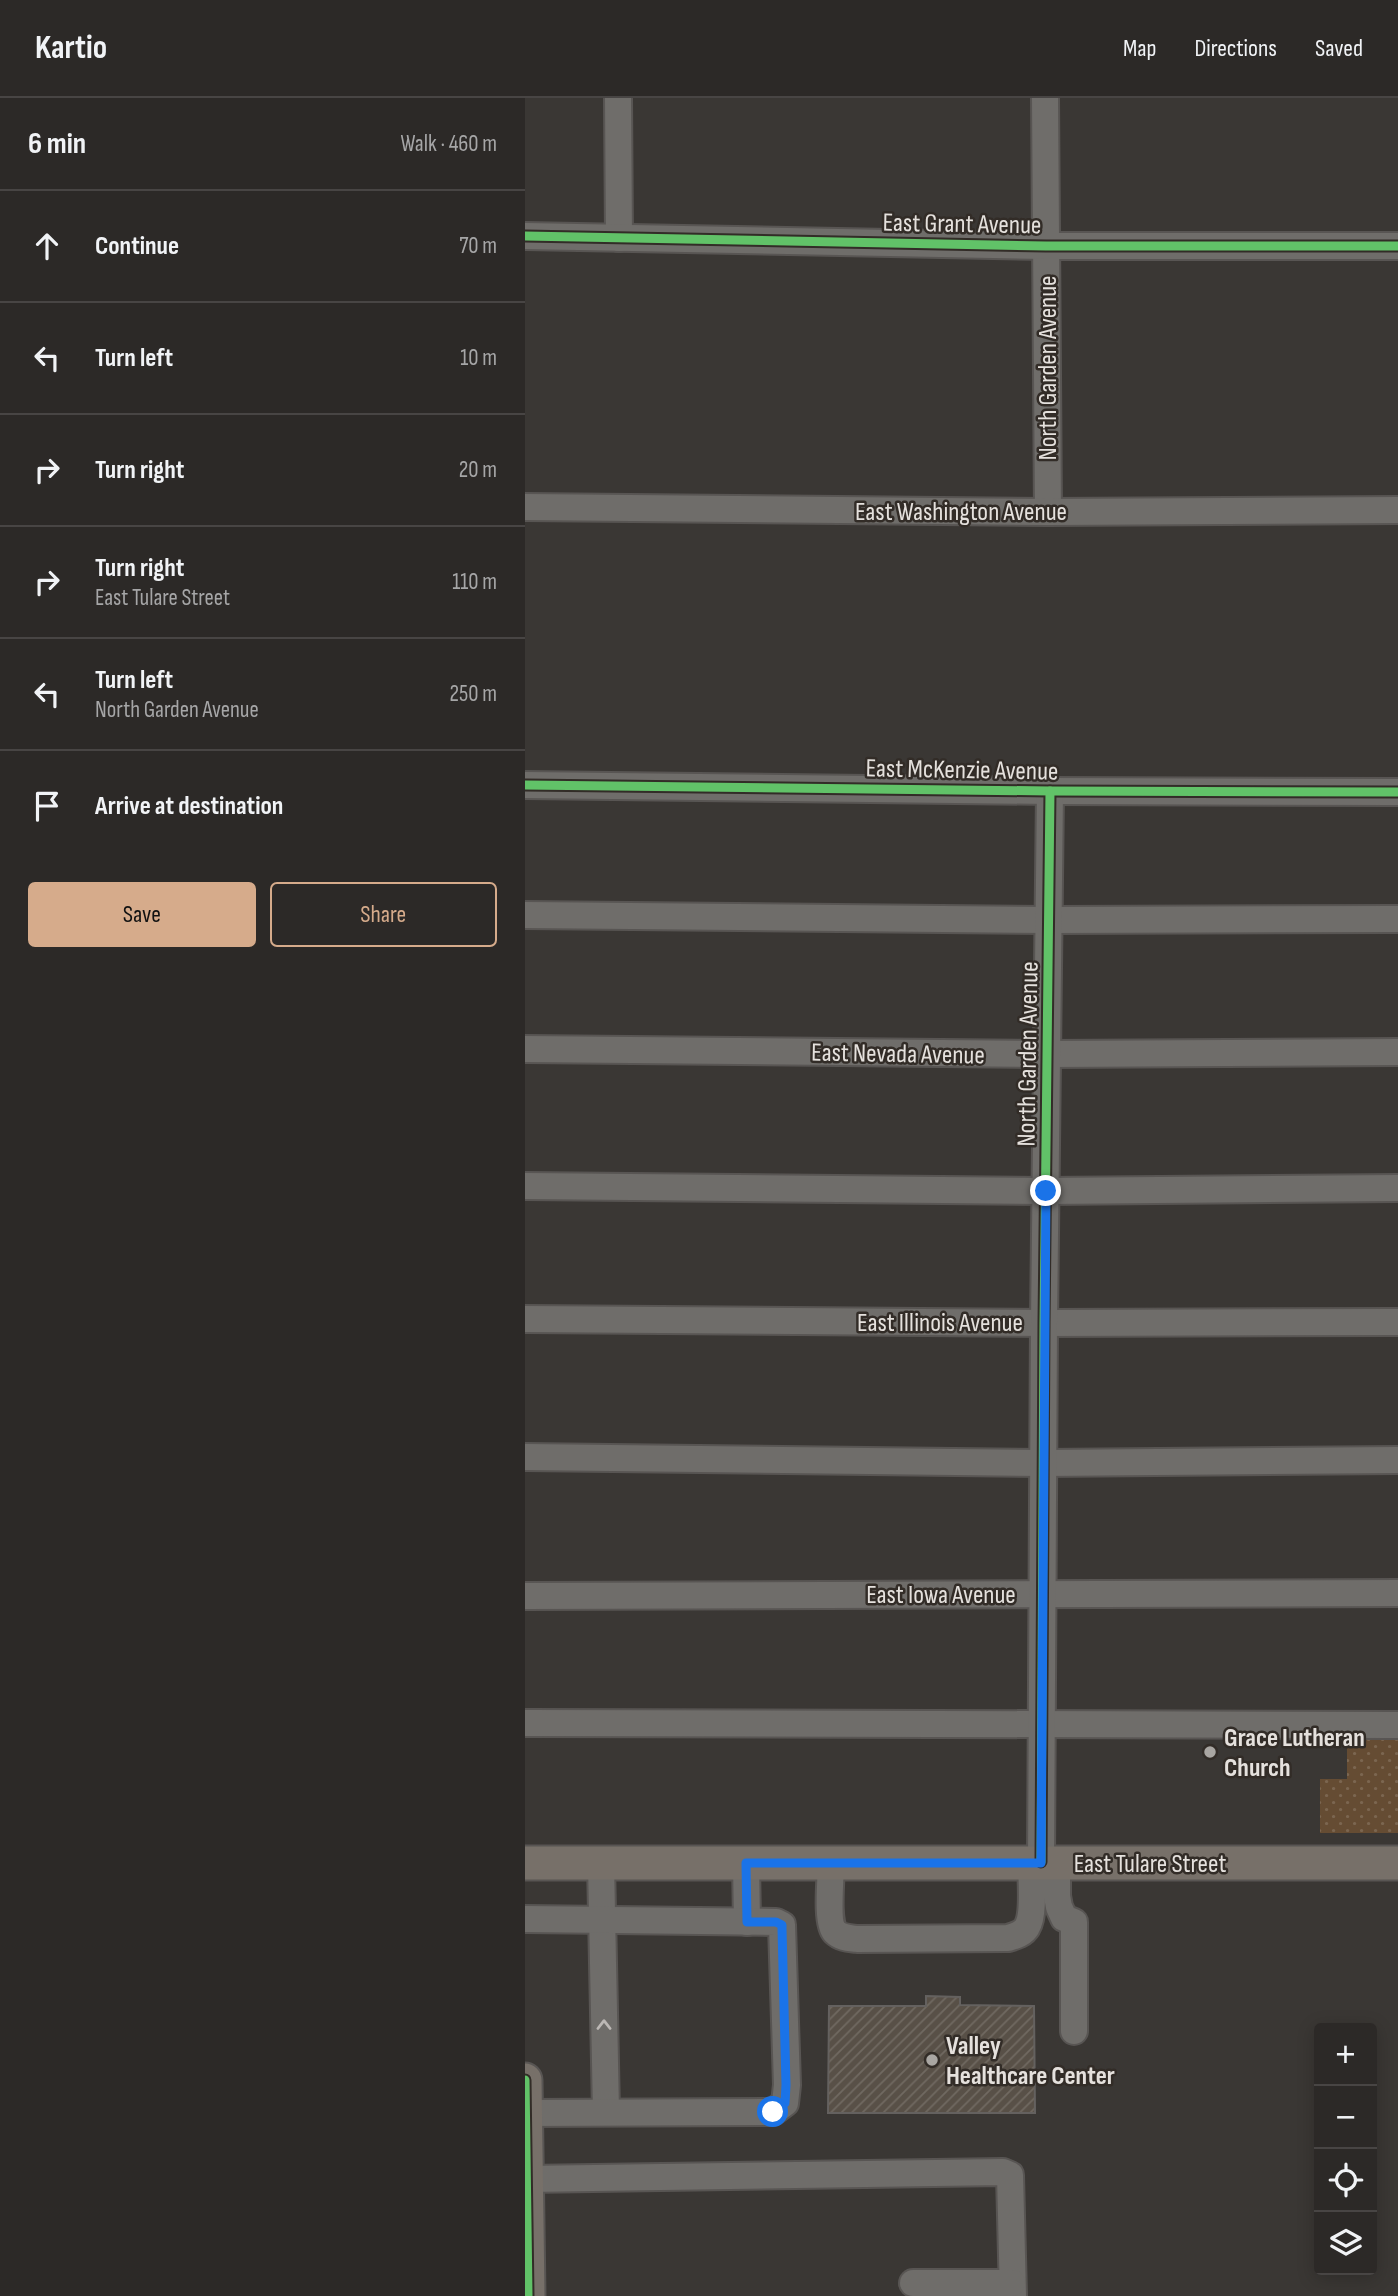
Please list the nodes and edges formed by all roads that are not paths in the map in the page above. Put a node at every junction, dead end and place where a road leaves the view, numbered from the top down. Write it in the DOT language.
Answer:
graph roads {
  1 [pos="618,98"];
  2 [pos="1045,98"];
  3 [pos="525,236"];
  4 [pos="619,238"];
  5 [pos="1046,246"];
  6 [pos="1398,246"];
  7 [pos="525,507"];
  8 [pos="1398,510"];
  9 [pos="1048,512"];
  10 [pos="525,785"];
  11 [pos="1050,791"];
  12 [pos="1398,792"];
  13 [pos="525,915"];
  14 [pos="1398,919"];
  15 [pos="1049,920"];
  16 [pos="525,1049"];
  17 [pos="1398,1052"];
  18 [pos="1048,1054"];
  19 [pos="525,1186"];
  20 [pos="1398,1188"];
  21 [pos="1046,1191"];
  22 [pos="525,1319"];
  23 [pos="1398,1322"];
  24 [pos="1044,1323"];
  25 [pos="525,1457"];
  26 [pos="1398,1460"];
  27 [pos="1044,1463"];
  28 [pos="1398,1593"];
  29 [pos="1044,1594"];
  30 [pos="525,1596"];
  31 [pos="525,1723"];
  32 [pos="1041,1725"];
  33 [pos="1398,1725"];
  34 [pos="525,1863"];
  35 [pos="601,1863"];
  36 [pos="746,1863"];
  37 [pos="831,1863"];
  38 [pos="1043,1863"];
  39 [pos="1398,1863"];
  40 [pos="525,1919"];
  41 [pos="603,1920"];
  42 [pos="747,1922"];
  43 [pos="1073,2031"];
  44 [pos="525,2080"];
  45 [pos="606,2112"];
  46 [pos="526,2113"];
  47 [pos="526,2179"];
  48 [pos="913,2283"];
  49 [pos="1012,2289"];
  50 [pos="528,2296"];
  1 -- 4 [label="street"];
  2 -- 5 [label="street, North Garden Avenue"];
  3 -- 4 [label="street, East Grant Avenue"];
  4 -- 5 [label="street, East Grant Avenue"];
  5 -- 6 [label="street, East Grant Avenue"];
  5 -- 9 [label="street, North Garden Avenue"];
  7 -- 9 [label="street, East Washington Avenue"];
  8 -- 9 [label="street, East Washington Avenue"];
  10 -- 11 [label="street, East McKenzie Avenue"];
  11 -- 12 [label="street, East McKenzie Avenue"];
  11 -- 15 [label="street, North Garden Avenue"];
  13 -- 15 [label="street"];
  14 -- 15 [label="street"];
  15 -- 18 [label="street, North Garden Avenue"];
  16 -- 18 [label="street, East Nevada Avenue"];
  17 -- 18 [label="street, East Nevada Avenue"];
  18 -- 21 [label="street, North Garden Avenue"];
  19 -- 21 [label="street"];
  20 -- 21 [label="street"];
  21 -- 24 [label="street, North Garden Avenue"];
  22 -- 24 [label="street, East Illinois Avenue"];
  23 -- 24 [label="street, East Illinois Avenue"];
  24 -- 27 [label="street, North Garden Avenue"];
  25 -- 27 [label="street"];
  26 -- 27 [label="street"];
  27 -- 29 [label="street, North Garden Avenue"];
  28 -- 29 [label="street, East Iowa Avenue"];
  29 -- 30 [label="street, East Iowa Avenue"];
  29 -- 32 [label="street, North Garden Avenue"];
  31 -- 32 [label="street"];
  32 -- 33 [label="street"];
  32 -- 38 [label="street, North Garden Avenue"];
  34 -- 35 [label="main road, East Tulare Street"];
  35 -- 36 [label="main road, East Tulare Street"];
  35 -- 41 [label="street"];
  36 -- 37 [label="main road, East Tulare Street"];
  36 -- 42 [label="street"];
  37 -- 38 [label="main road, East Tulare Street"];
  37 -- 38 [label="street"];
  38 -- 39 [label="main road, East Tulare Street"];
  38 -- 43 [label="street"];
  40 -- 41 [label="street"];
  41 -- 42 [label="street"];
  45 -- 41 [label="street, one-way"];
  42 -- 45 [label="street"];
  44 -- 46 [label="main road"];
  45 -- 46 [label="street"];
  46 -- 47 [label="main road"];
  47 -- 49 [label="street"];
  47 -- 50 [label="main road"];
  48 -- 49 [label="street"];
}
